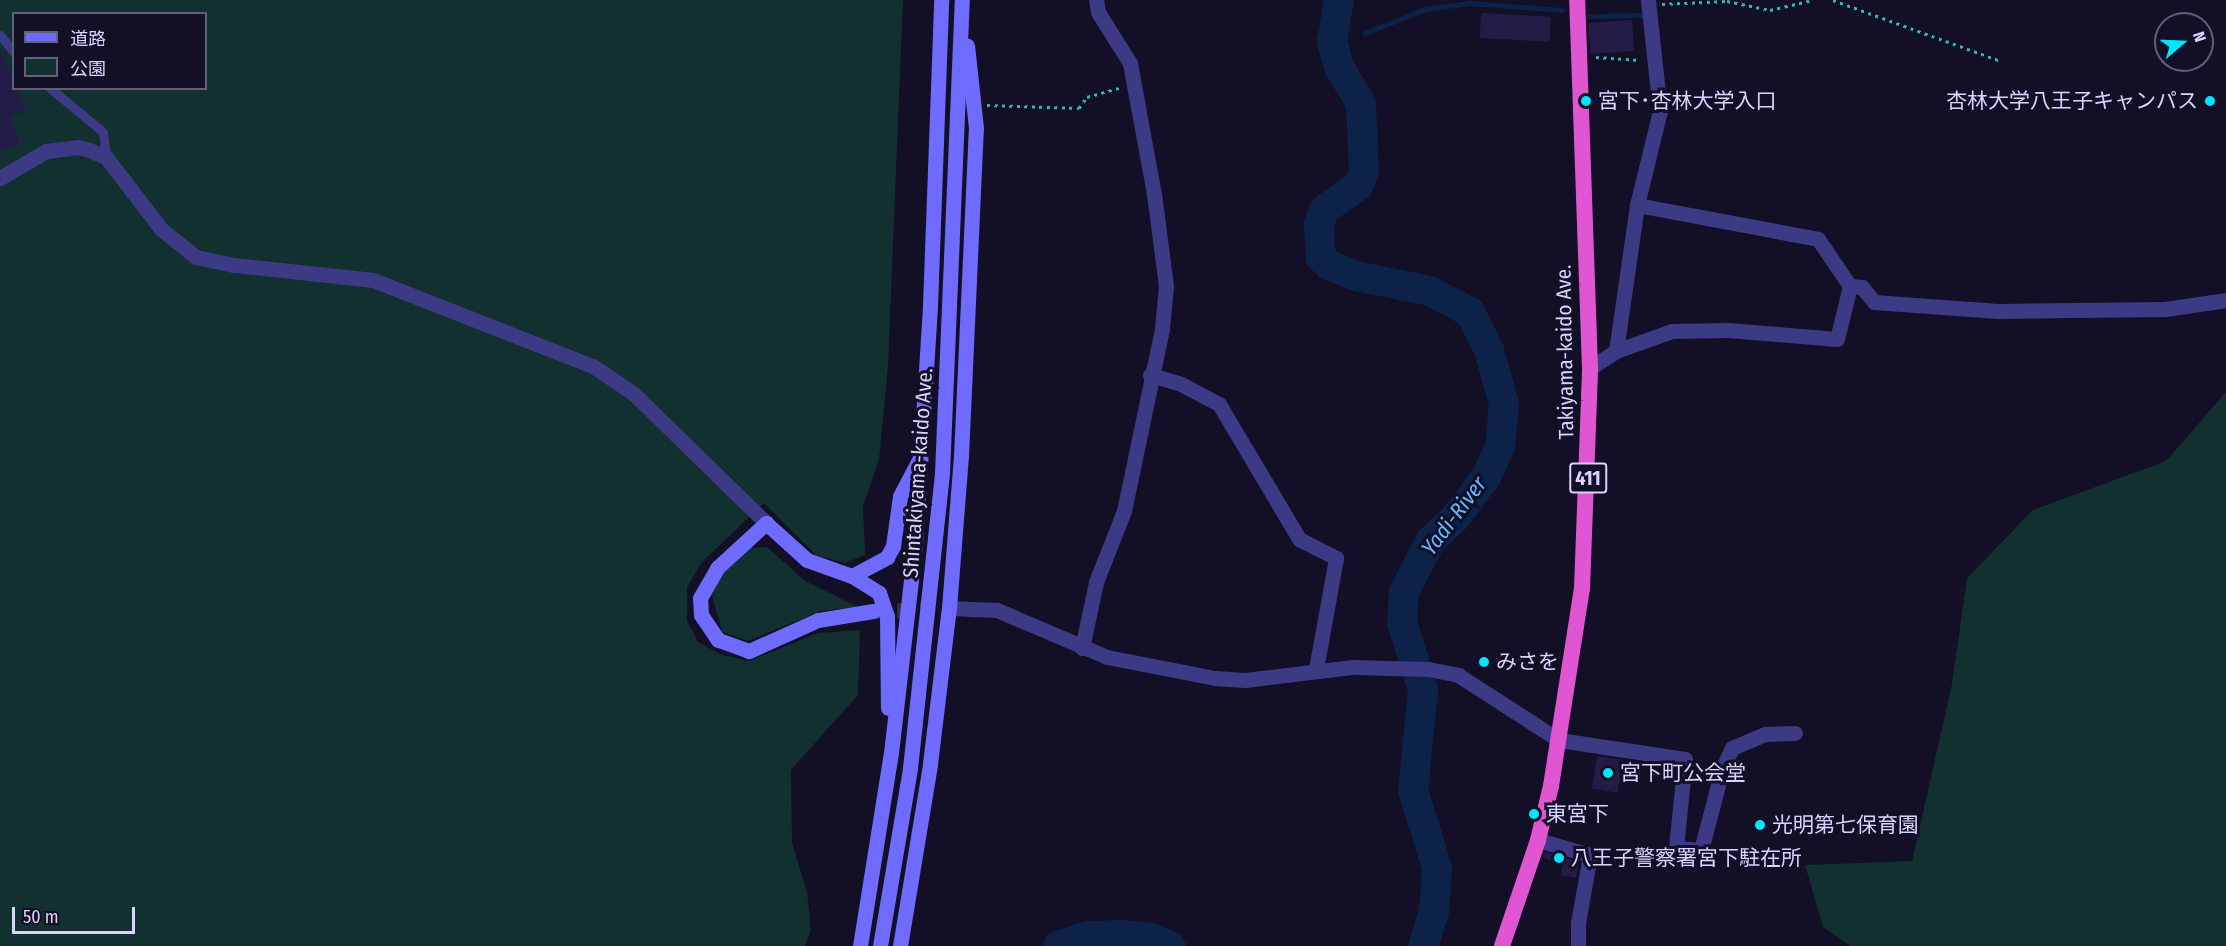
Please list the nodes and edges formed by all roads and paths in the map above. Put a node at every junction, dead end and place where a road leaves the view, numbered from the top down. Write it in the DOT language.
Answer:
graph roads {
  1 [pos="941,0"];
  2 [pos="1096,0"];
  3 [pos="1577,0"];
  4 [pos="1813,0"];
  5 [pos="1833,0"];
  6 [pos="962,1"];
  7 [pos="1648,2"];
  8 [pos="0,35"];
  9 [pos="12,50"];
  10 [pos="1579,56"];
  11 [pos="1654,60"];
  12 [pos="1998,60"];
  13 [pos="1133,80"];
  14 [pos="53,90"];
  15 [pos="985,105"];
  16 [pos="106,158"];
  17 [pos="0,178"];
  18 [pos="1637,205"];
  19 [pos="1850,286"];
  20 [pos="2226,300"];
  21 [pos="1616,351"];
  22 [pos="1590,368"];
  23 [pos="1150,375"];
  24 [pos="921,455"];
  25 [pos="766,523"];
  26 [pos="852,576"];
  27 [pos="945,608"];
  28 [pos="873,611"];
  29 [pos="1082,648"];
  30 [pos="1316,669"];
  31 [pos="1795,733"];
  32 [pos="1559,740"];
  33 [pos="891,753"];
  34 [pos="1538,840"];
  35 [pos="860,946"];
  36 [pos="880,946"];
  37 [pos="900,946"];
  38 [pos="1502,946"];
  39 [pos="1578,946"];
  1 -- 24 [label="main road, Shintakiyama-kaido Ave."];
  2 -- 13 [label="street"];
  3 -- 10 [label="highway, Takiyama-kaido Ave. / 411"];
  4 -- 7 [label="path"];
  5 -- 12 [label="path"];
  6 -- 27 [label="main road"];
  6 -- 36 [label="main road, Shintakiyama-kaido Ave."];
  7 -- 11 [label="street"];
  8 -- 9 [label="lane"];
  10 -- 11 [label="path"];
  10 -- 22 [label="highway, Takiyama-kaido Ave. / 411"];
  11 -- 18 [label="street"];
  13 -- 15 [label="path"];
  13 -- 23 [label="street"];
  14 -- 16 [label="lane"];
  16 -- 17 [label="street"];
  16 -- 25 [label="street"];
  18 -- 19 [label="street"];
  18 -- 21 [label="street"];
  19 -- 20 [label="street"];
  19 -- 21 [label="street"];
  21 -- 22 [label="street"];
  22 -- 32 [label="highway, Takiyama-kaido Ave. / 411"];
  23 -- 29 [label="street"];
  23 -- 30 [label="street"];
  24 -- 26 [label="main road"];
  24 -- 33 [label="main road, Shintakiyama-kaido Ave."];
  25 -- 26 [label="main road"];
  25 -- 28 [label="main road"];
  26 -- 33 [label="main road"];
  27 -- 29 [label="street"];
  27 -- 37 [label="main road"];
  29 -- 30 [label="street"];
  30 -- 32 [label="street"];
  31 -- 32 [label="street"];
  32 -- 34 [label="highway, Takiyama-kaido Ave. / 411"];
  33 -- 35 [label="main road, Shintakiyama-kaido Ave."];
  34 -- 38 [label="highway, Takiyama-kaido Ave. / 411"];
  34 -- 39 [label="street"];
}
